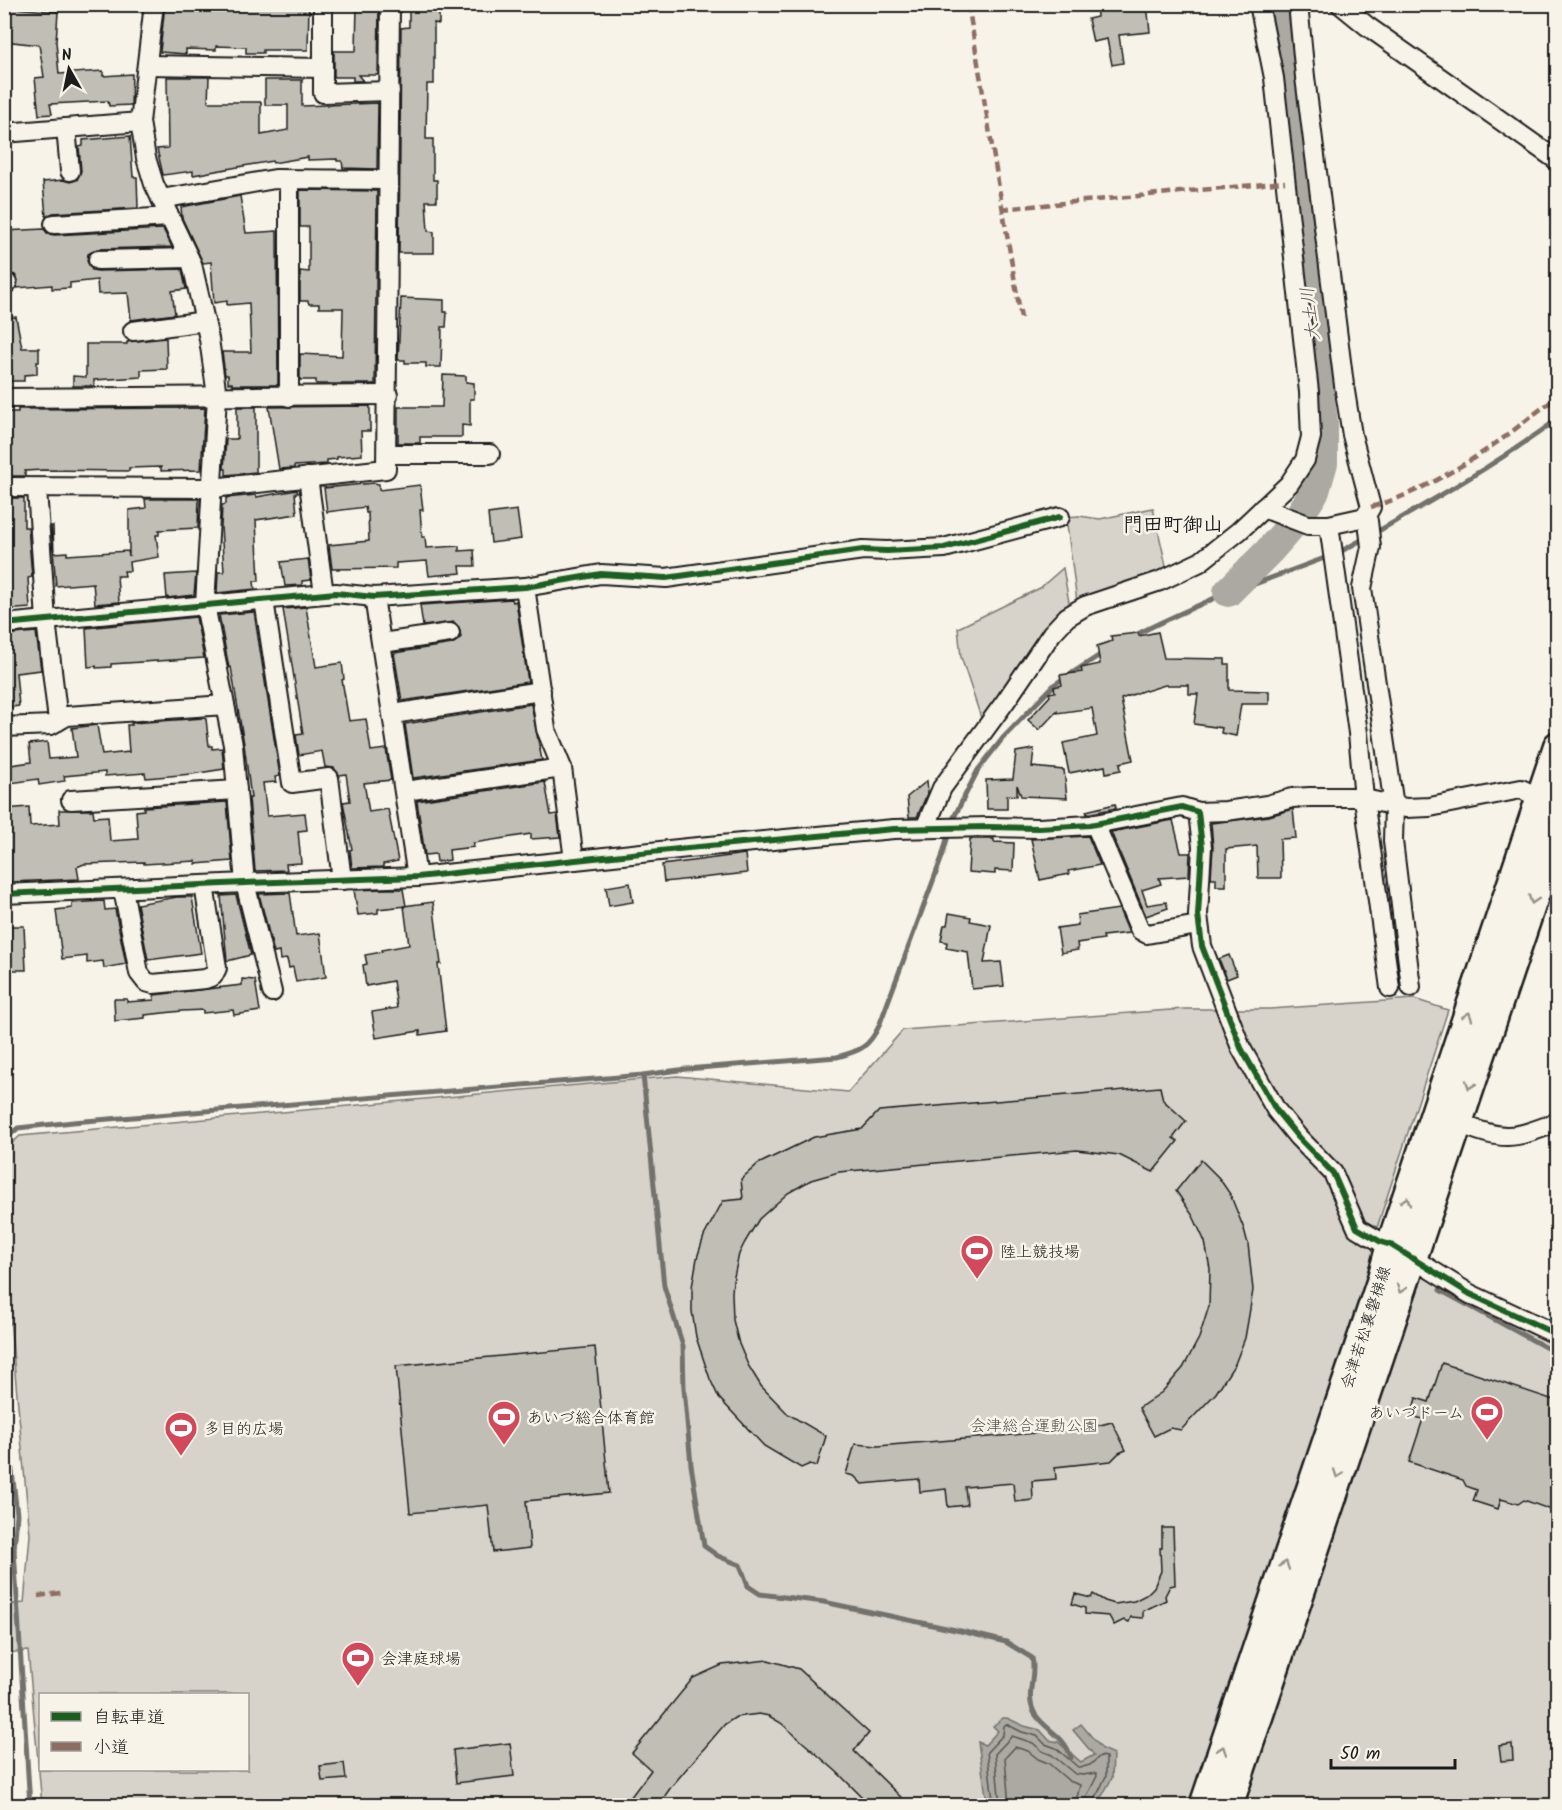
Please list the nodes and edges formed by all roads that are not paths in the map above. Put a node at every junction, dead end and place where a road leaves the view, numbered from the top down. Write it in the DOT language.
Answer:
graph roads {
  1 [pos="154,4"];
  2 [pos="323,4"];
  3 [pos="390,4"];
  4 [pos="1259,4"];
  5 [pos="1302,4"];
  6 [pos="1341,4"];
  7 [pos="147,66"];
  8 [pos="323,68"];
  9 [pos="390,91"];
  10 [pos="140,122"];
  11 [pos="66,128"];
  12 [pos="4,133"];
  13 [pos="1557,161"];
  14 [pos="70,171"];
  15 [pos="289,180"];
  16 [pos="389,180"];
  17 [pos="161,199"];
  18 [pos="170,217"];
  19 [pos="54,224"];
  20 [pos="189,258"];
  21 [pos="98,260"];
  22 [pos="205,321"];
  23 [pos="133,331"];
  24 [pos="388,395"];
  25 [pos="217,396"];
  26 [pos="289,397"];
  27 [pos="4,398"];
  28 [pos="387,454"];
  29 [pos="490,454"];
  30 [pos="308,477"];
  31 [pos="4,487"];
  32 [pos="212,488"];
  33 [pos="37,489"];
  34 [pos="1263,508"];
  35 [pos="1060,517"];
  36 [pos="1365,517"];
  37 [pos="1329,525"];
  38 [pos="525,587"];
  39 [pos="324,594"];
  40 [pos="374,597"];
  41 [pos="264,600"];
  42 [pos="205,605"];
  43 [pos="46,620"];
  44 [pos="4,624"];
  45 [pos="450,633"];
  46 [pos="382,643"];
  47 [pos="541,691"];
  48 [pos="225,705"];
  49 [pos="393,714"];
  50 [pos="58,721"];
  51 [pos="4,727"];
  52 [pos="1557,746"];
  53 [pos="562,768"];
  54 [pos="237,790"];
  55 [pos="405,791"];
  56 [pos="1364,799"];
  57 [pos="71,800"];
  58 [pos="1549,802"];
  59 [pos="1394,806"];
  60 [pos="1198,812"];
  61 [pos="1095,824"];
  62 [pos="1557,825"];
  63 [pos="925,828"];
  64 [pos="574,860"];
  65 [pos="417,877"];
  66 [pos="342,880"];
  67 [pos="245,883"];
  68 [pos="204,885"];
  69 [pos="123,889"];
  70 [pos="4,894"];
  71 [pos="1198,925"];
  72 [pos="1411,987"];
  73 [pos="1390,988"];
  74 [pos="272,992"];
  75 [pos="1557,1122"];
  76 [pos="1458,1123"];
  77 [pos="1401,1251"];
  78 [pos="1557,1335"];
  79 [pos="1204,1806"];
  80 [pos="1228,1806"];
  1 -- 7 [label="street"];
  2 -- 8 [label="street"];
  3 -- 9 [label="street"];
  4 -- 34 [label="street"];
  5 -- 36 [label="street"];
  6 -- 13 [label="street"];
  7 -- 8 [label="street"];
  7 -- 10 [label="street"];
  8 -- 9 [label="street"];
  9 -- 16 [label="street"];
  10 -- 11 [label="street"];
  10 -- 17 [label="street"];
  11 -- 12 [label="street"];
  11 -- 14 [label="street"];
  15 -- 16 [label="street"];
  15 -- 17 [label="street"];
  15 -- 26 [label="street"];
  16 -- 24 [label="street"];
  17 -- 18 [label="street"];
  18 -- 19 [label="street"];
  18 -- 20 [label="street"];
  20 -- 21 [label="street"];
  20 -- 22 [label="street"];
  22 -- 23 [label="street"];
  22 -- 25 [label="street"];
  24 -- 26 [label="street"];
  24 -- 28 [label="street"];
  25 -- 26 [label="street"];
  25 -- 27 [label="street"];
  25 -- 32 [label="street"];
  28 -- 29 [label="street"];
  28 -- 30 [label="street"];
  30 -- 32 [label="street"];
  30 -- 39 [label="street"];
  31 -- 33 [label="street"];
  32 -- 33 [label="street"];
  32 -- 42 [label="street"];
  33 -- 43 [label="street"];
  34 -- 37 [label="street"];
  34 -- 63 [label="street"];
  35 -- 38 [label="street"];
  36 -- 37 [label="street"];
  36 -- 59 [label="street"];
  37 -- 56 [label="street"];
  38 -- 40 [label="street"];
  38 -- 47 [label="street"];
  39 -- 40 [label="street"];
  39 -- 41 [label="street"];
  40 -- 46 [label="street"];
  41 -- 42 [label="street"];
  41 -- 66 [label="street"];
  42 -- 43 [label="street"];
  42 -- 48 [label="street"];
  43 -- 44 [label="street"];
  43 -- 50 [label="street"];
  45 -- 46 [label="street"];
  46 -- 49 [label="street"];
  47 -- 49 [label="street"];
  47 -- 53 [label="street"];
  48 -- 50 [label="street"];
  48 -- 54 [label="street"];
  49 -- 55 [label="street"];
  50 -- 51 [label="street"];
  52 -- 58 [label="main road, 会津若松裏磐梯線"];
  53 -- 55 [label="street"];
  53 -- 64 [label="street"];
  54 -- 57 [label="street"];
  54 -- 67 [label="street"];
  55 -- 65 [label="street"];
  56 -- 59 [label="street"];
  56 -- 60 [label="street"];
  56 -- 73 [label="street"];
  58 -- 59 [label="street"];
  77 -- 58 [label="main road, 会津若松裏磐梯線, one-way"];
  59 -- 72 [label="street"];
  60 -- 61 [label="street"];
  60 -- 71 [label="street"];
  61 -- 63 [label="street"];
  61 -- 71 [label="street"];
  62 -- 76 [label="main road, 会津若松裏磐梯線, one-way"];
  63 -- 64 [label="street"];
  64 -- 65 [label="street"];
  65 -- 66 [label="street"];
  66 -- 67 [label="street"];
  67 -- 68 [label="street"];
  67 -- 74 [label="street"];
  68 -- 69 [label="street"];
  68 -- 69 [label="street"];
  69 -- 70 [label="street"];
  71 -- 77 [label="street"];
  75 -- 76 [label="street"];
  76 -- 77 [label="main road, 会津若松裏磐梯線"];
  77 -- 78 [label="street"];
  79 -- 77 [label="main road, 会津若松裏磐梯線, one-way"];
  77 -- 80 [label="main road, 会津若松裏磐梯線, one-way"];
}
